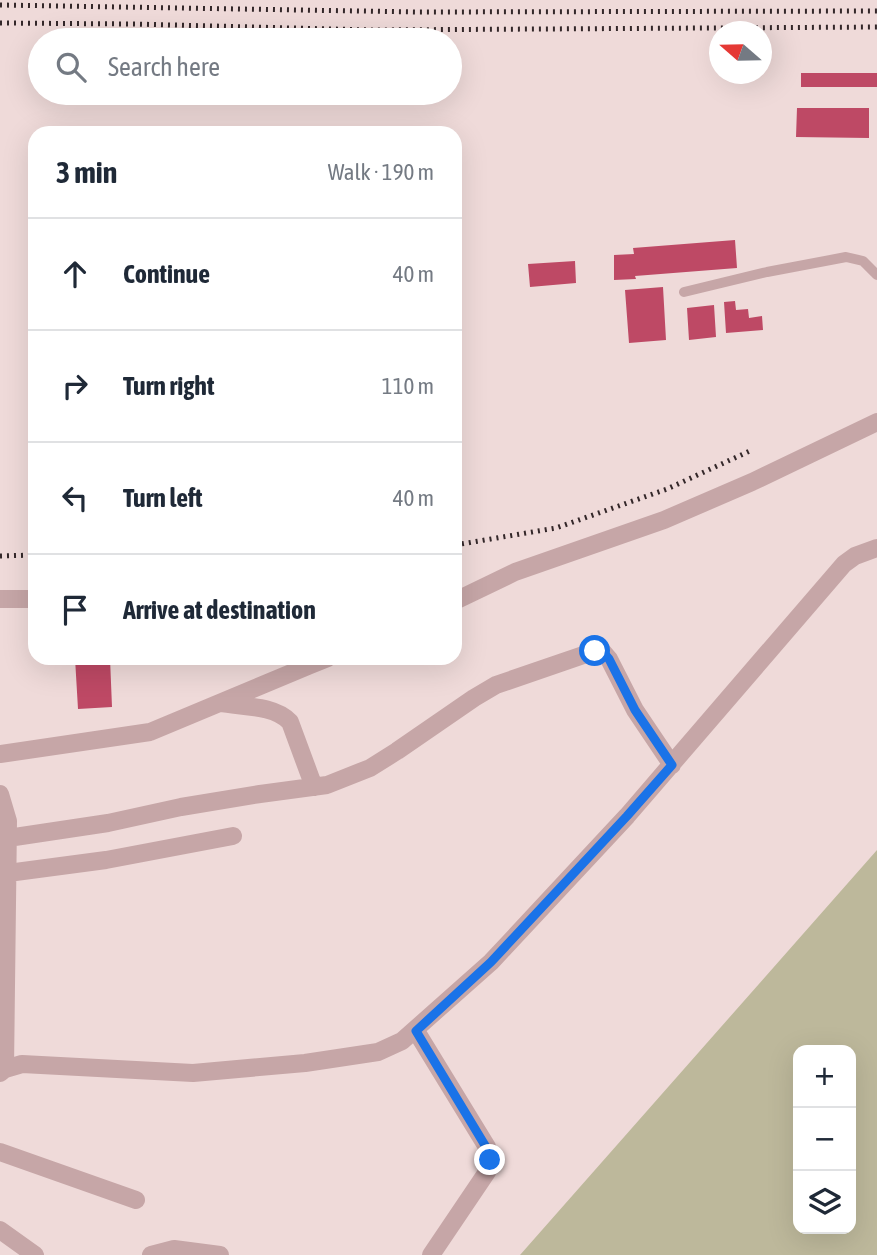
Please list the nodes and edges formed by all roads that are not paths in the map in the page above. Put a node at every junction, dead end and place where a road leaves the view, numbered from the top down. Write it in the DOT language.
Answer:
graph roads {
  1 [pos="877,275"];
  2 [pos="684,292"];
  3 [pos="877,422"];
  4 [pos="877,548"];
  5 [pos="462,598"];
  6 [pos="0,599"];
  7 [pos="28,599"];
  8 [pos="300,665"];
  9 [pos="220,703"];
  10 [pos="0,754"];
  11 [pos="672,765"];
  12 [pos="314,787"];
  13 [pos="0,794"];
  14 [pos="233,836"];
  15 [pos="8,838"];
  16 [pos="8,873"];
  17 [pos="416,1031"];
  18 [pos="2,1071"];
  19 [pos="0,1152"];
  20 [pos="136,1200"];
  21 [pos="0,1230"];
  22 [pos="35,1255"];
  23 [pos="150,1255"];
  24 [pos="220,1255"];
  25 [pos="431,1255"];
  1 -- 2 [label="lane"];
  3 -- 5 [label="street"];
  4 -- 11 [label="street"];
  6 -- 7 [label="street"];
  8 -- 9 [label="street"];
  9 -- 10 [label="street"];
  9 -- 12 [label="street"];
  11 -- 12 [label="street"];
  11 -- 17 [label="street"];
  12 -- 15 [label="street"];
  13 -- 15 [label="street"];
  14 -- 16 [label="street"];
  15 -- 16 [label="street"];
  16 -- 18 [label="street"];
  17 -- 18 [label="street"];
  17 -- 25 [label="street"];
  19 -- 20 [label="street"];
  21 -- 22 [label="street"];
  23 -- 24 [label="street"];
}
